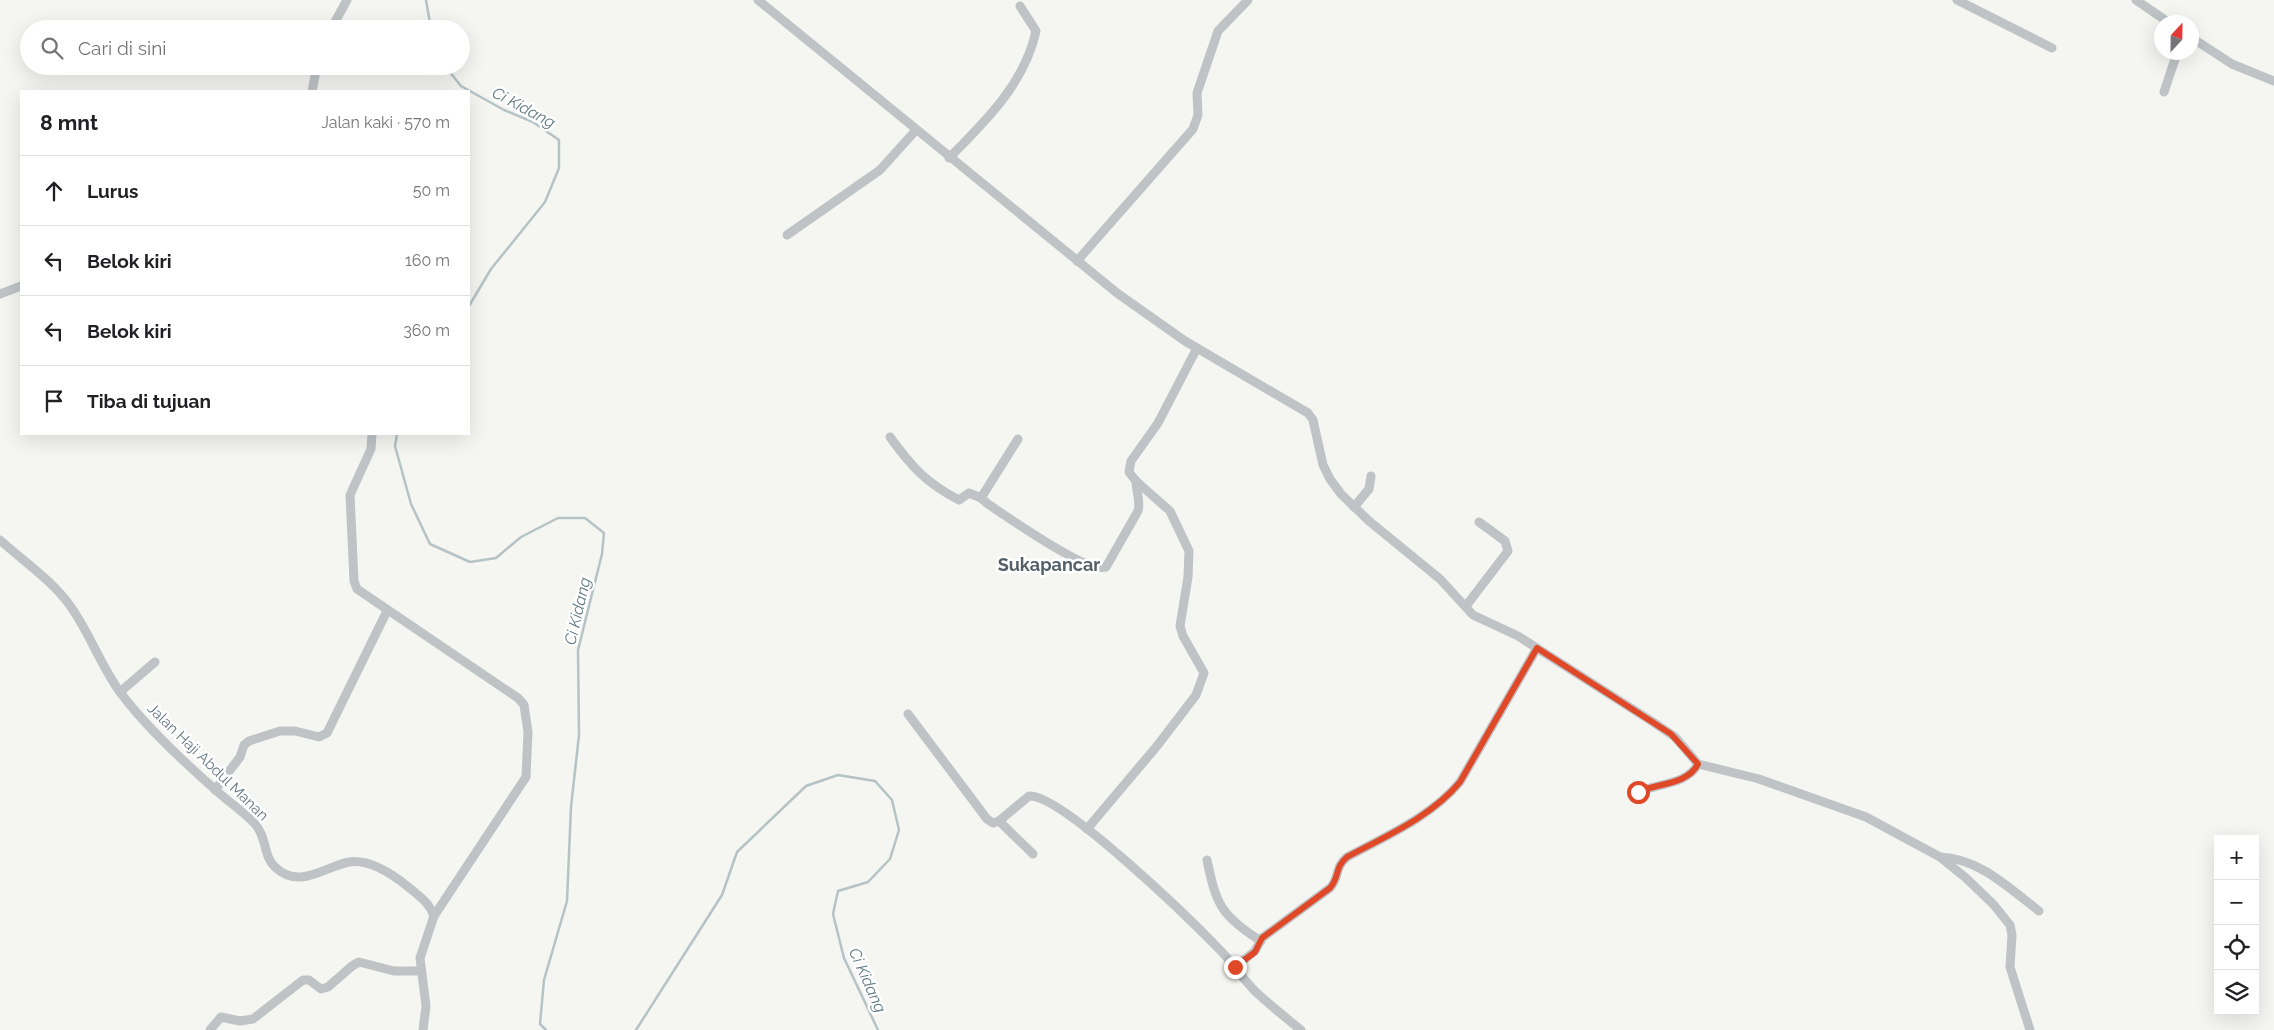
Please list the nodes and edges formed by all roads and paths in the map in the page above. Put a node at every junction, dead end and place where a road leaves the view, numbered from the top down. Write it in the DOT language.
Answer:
graph roads {
  1 [pos="347,0"];
  2 [pos="758,0"];
  3 [pos="1248,0"];
  4 [pos="1956,0"];
  5 [pos="2136,0"];
  6 [pos="1020,6"];
  7 [pos="2158,15"];
  8 [pos="336,20"];
  9 [pos="2199,43"];
  10 [pos="2052,48"];
  11 [pos="2175,60"];
  12 [pos="315,75"];
  13 [pos="2274,82"];
  14 [pos="312,90"];
  15 [pos="2164,92"];
  16 [pos="916,130"];
  17 [pos="949,158"];
  18 [pos="787,235"];
  19 [pos="1077,261"];
  20 [pos="20,286"];
  21 [pos="0,294"];
  22 [pos="1197,348"];
  23 [pos="372,435"];
  24 [pos="890,437"];
  25 [pos="1018,439"];
  26 [pos="1371,476"];
  27 [pos="1136,482"];
  28 [pos="982,498"];
  29 [pos="1354,507"];
  30 [pos="1479,522"];
  31 [pos="0,540"];
  32 [pos="1466,606"];
  33 [pos="387,611"];
  34 [pos="1537,648"];
  35 [pos="156,662"];
  36 [pos="120,692"];
  37 [pos="908,714"];
  38 [pos="1698,764"];
  39 [pos="215,790"];
  40 [pos="1638,792"];
  41 [pos="999,821"];
  42 [pos="1087,829"];
  43 [pos="1033,854"];
  44 [pos="1940,857"];
  45 [pos="1207,860"];
  46 [pos="2039,911"];
  47 [pos="434,916"];
  48 [pos="1261,941"];
  49 [pos="1235,967"];
  50 [pos="420,971"];
  51 [pos="210,1030"];
  52 [pos="424,1030"];
  53 [pos="1301,1030"];
  54 [pos="2030,1030"];
  1 -- 8 [label="street"];
  2 -- 16 [label="street"];
  3 -- 19 [label="street"];
  4 -- 10 [label="street"];
  5 -- 7 [label="street"];
  6 -- 17 [label="street"];
  9 -- 13 [label="street"];
  11 -- 15 [label="street"];
  12 -- 14 [label="street"];
  16 -- 17 [label="street"];
  16 -- 18 [label="street"];
  17 -- 19 [label="street"];
  19 -- 22 [label="street"];
  20 -- 21 [label="street"];
  22 -- 27 [label="street"];
  22 -- 29 [label="street"];
  23 -- 33 [label="street"];
  24 -- 28 [label="street"];
  25 -- 28 [label="street"];
  26 -- 29 [label="street"];
  27 -- 28 [label="street"];
  27 -- 42 [label="street"];
  29 -- 32 [label="street"];
  30 -- 32 [label="street"];
  31 -- 36 [label="street, Jalan Haji Abdul Manan"];
  32 -- 34 [label="street"];
  33 -- 39 [label="street"];
  33 -- 47 [label="street"];
  34 -- 38 [label="street"];
  34 -- 48 [label="street"];
  35 -- 36 [label="street"];
  36 -- 39 [label="street, Jalan Haji Abdul Manan"];
  37 -- 41 [label="street"];
  38 -- 40 [label="street"];
  38 -- 44 [label="street"];
  39 -- 47 [label="street, Jalan Haji Abdul Manan"];
  41 -- 42 [label="street"];
  41 -- 43 [label="street"];
  42 -- 49 [label="street"];
  44 -- 46 [label="street"];
  44 -- 54 [label="street"];
  45 -- 48 [label="street"];
  47 -- 50 [label="street"];
  48 -- 49 [label="street"];
  49 -- 53 [label="street"];
  50 -- 51 [label="street"];
  50 -- 52 [label="street"];
}
